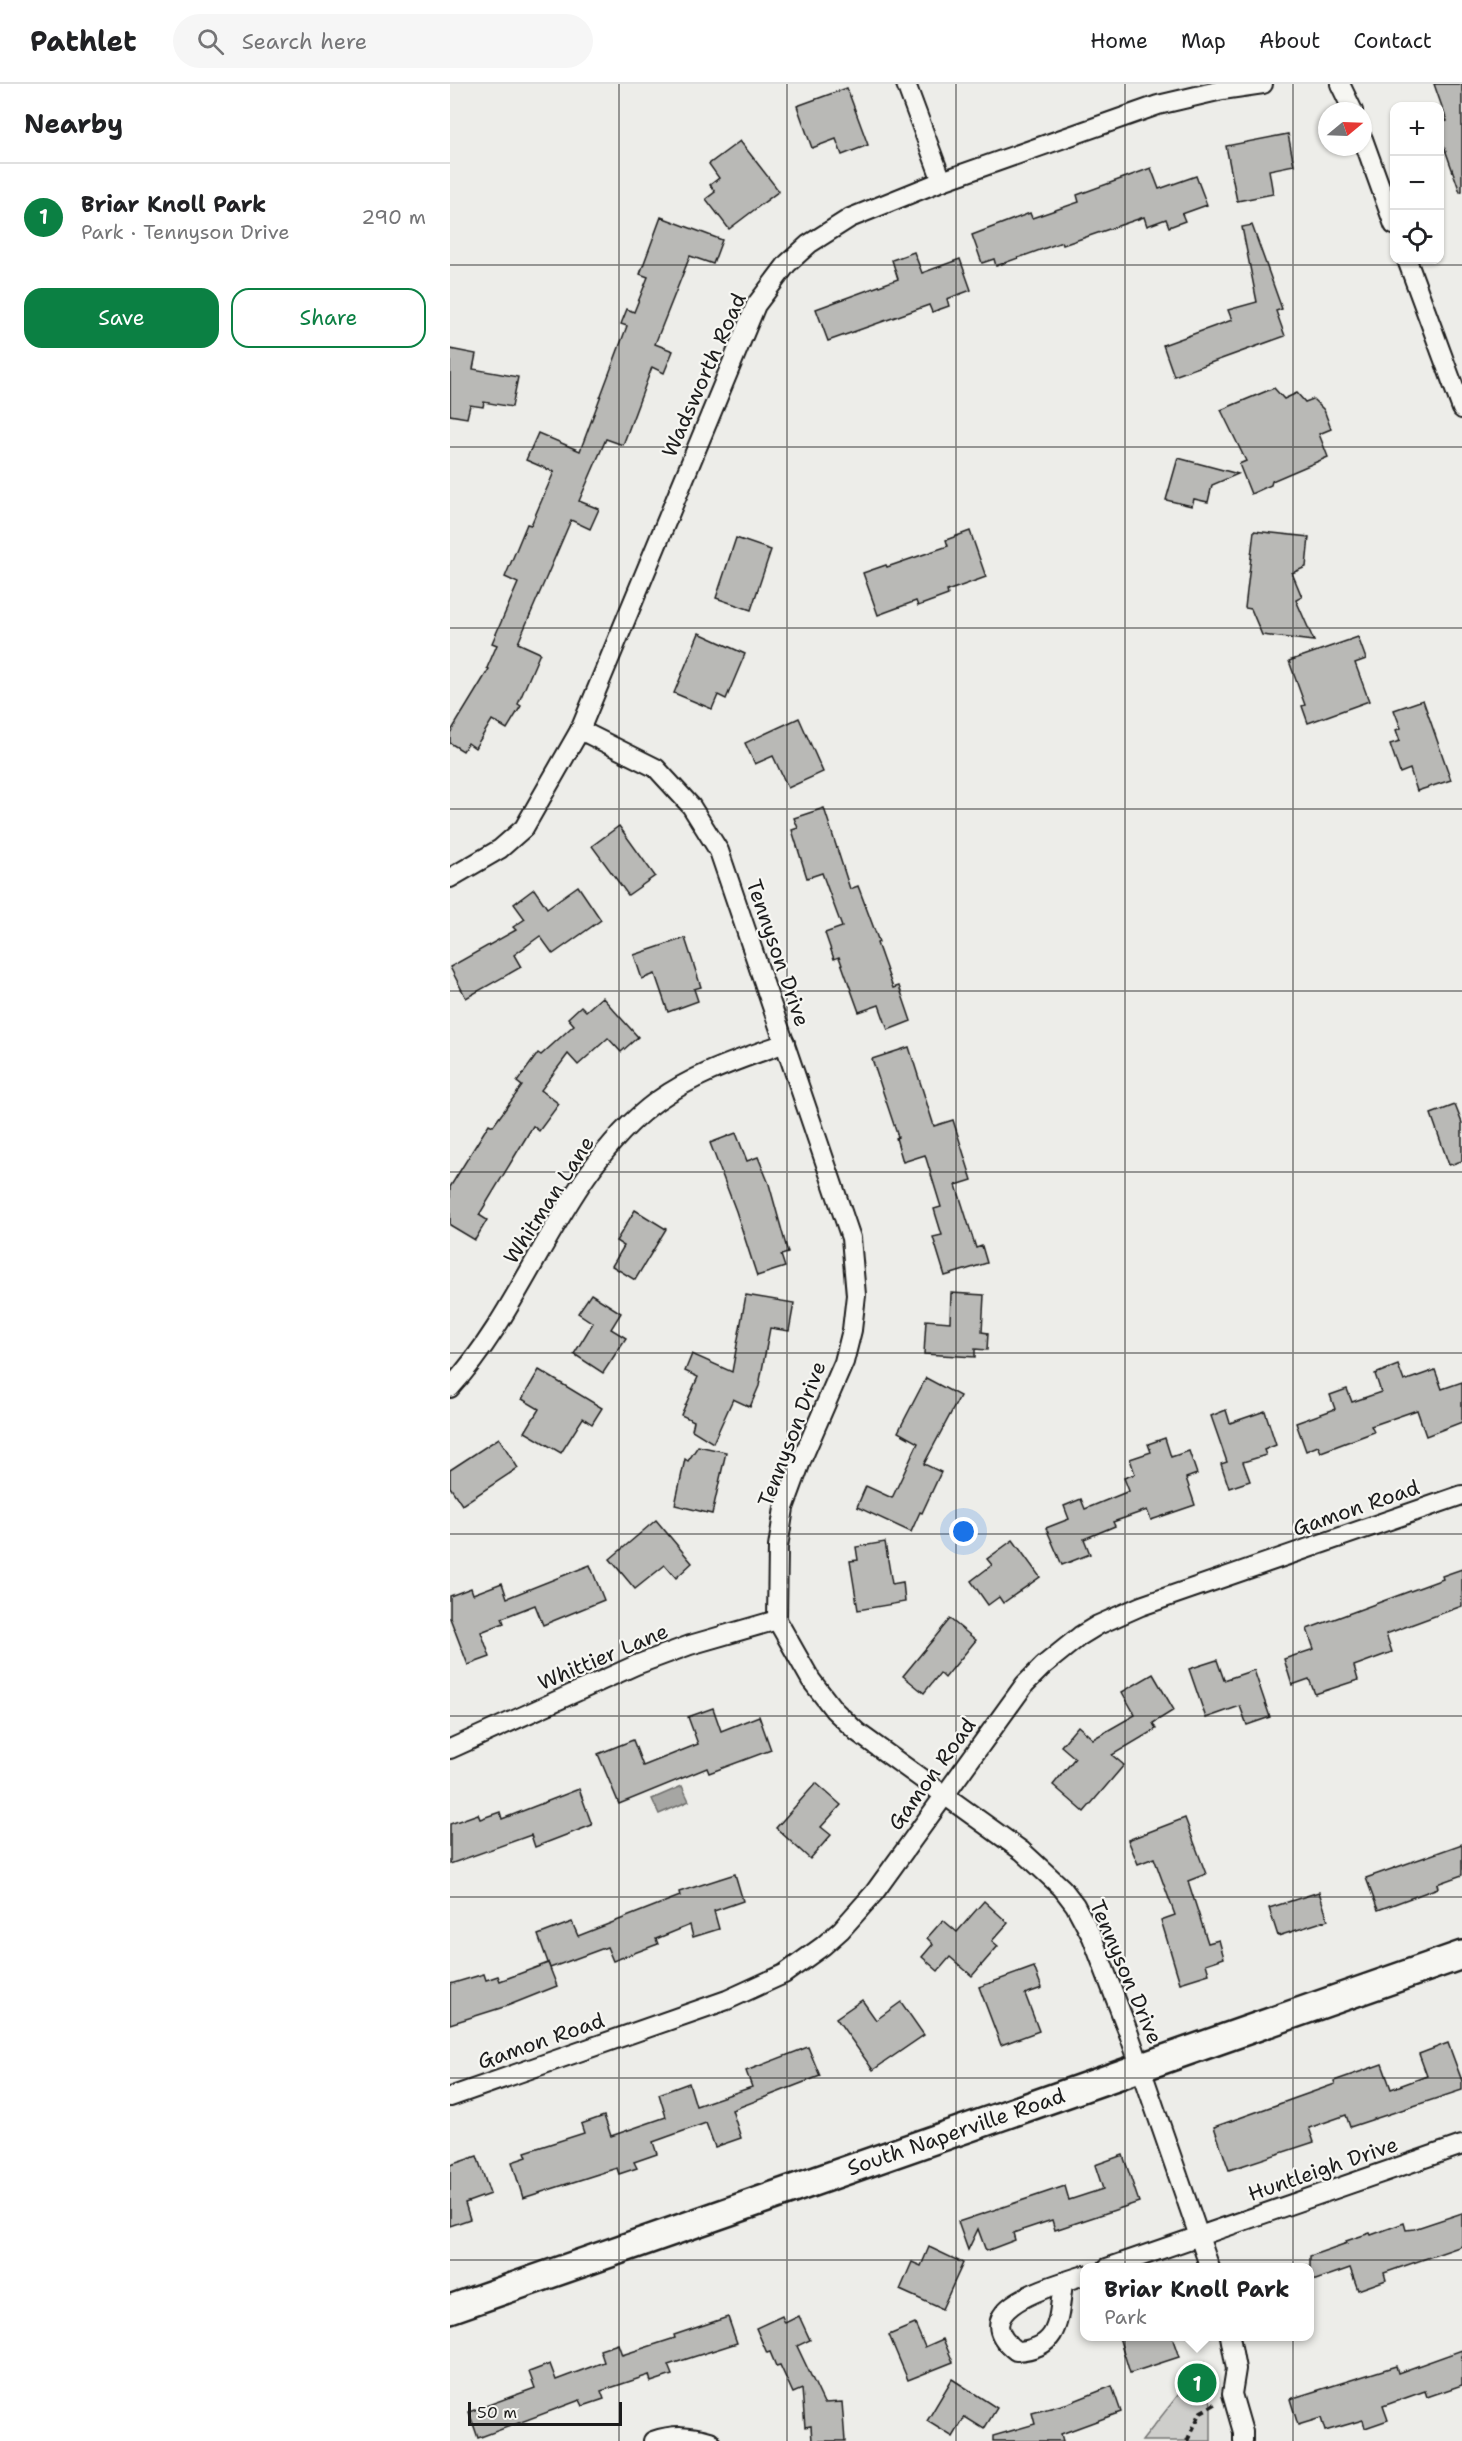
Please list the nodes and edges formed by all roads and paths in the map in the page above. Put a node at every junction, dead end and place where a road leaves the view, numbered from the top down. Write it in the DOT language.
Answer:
graph roads {
  1 [pos="906,84"];
  2 [pos="1263,84"];
  3 [pos="1340,84"];
  4 [pos="1349,102"];
  5 [pos="1369,156"];
  6 [pos="942,181"];
  7 [pos="1390,212"];
  8 [pos="1409,264"];
  9 [pos="1457,378"];
  10 [pos="1462,409"];
  11 [pos="580,730"];
  12 [pos="450,878"];
  13 [pos="785,1043"];
  14 [pos="450,1388"];
  15 [pos="1462,1495"];
  16 [pos="777,1620"];
  17 [pos="450,1749"];
  18 [pos="943,1795"];
  19 [pos="1462,1955"];
  20 [pos="1141,2067"];
  21 [pos="450,2097"];
  22 [pos="1462,2145"];
  23 [pos="1198,2235"];
  24 [pos="1121,2263"];
  25 [pos="1208,2263"];
  26 [pos="1080,2277"];
  27 [pos="1063,2283"];
  28 [pos="450,2309"];
  29 [pos="1231,2341"];
  30 [pos="1232,2394"];
  31 [pos="653,2441"];
  32 [pos="710,2441"];
  33 [pos="1187,2441"];
  34 [pos="1244,2441"];
  1 -- 6 [label="street"];
  2 -- 6 [label="street, Wadsworth Road"];
  3 -- 4 [label="street"];
  5 -- 7 [label="street"];
  6 -- 11 [label="street, Wadsworth Road"];
  8 -- 9 [label="street"];
  9 -- 10 [label="street"];
  11 -- 12 [label="street, Wadsworth Road"];
  11 -- 13 [label="street, Tennyson Drive"];
  13 -- 14 [label="street, Whitman Lane"];
  13 -- 16 [label="street, Tennyson Drive"];
  15 -- 18 [label="street, Gamon Road"];
  16 -- 17 [label="street, Whittier Lane"];
  16 -- 18 [label="street, Tennyson Drive"];
  18 -- 20 [label="street, Tennyson Drive"];
  18 -- 21 [label="street, Gamon Road"];
  19 -- 20 [label="main road, South Naperville Road"];
  20 -- 23 [label="street, Tennyson Drive"];
  20 -- 28 [label="main road, South Naperville Road"];
  22 -- 23 [label="street, Huntleigh Drive"];
  23 -- 24 [label="street, Huntleigh Drive"];
  23 -- 25 [label="street, Tennyson Drive"];
  26 -- 27 [label="street"];
  29 -- 30 [label="street"];
  30 -- 33 [label="path"];
  30 -- 34 [label="street"];
  31 -- 32 [label="street"];
}
